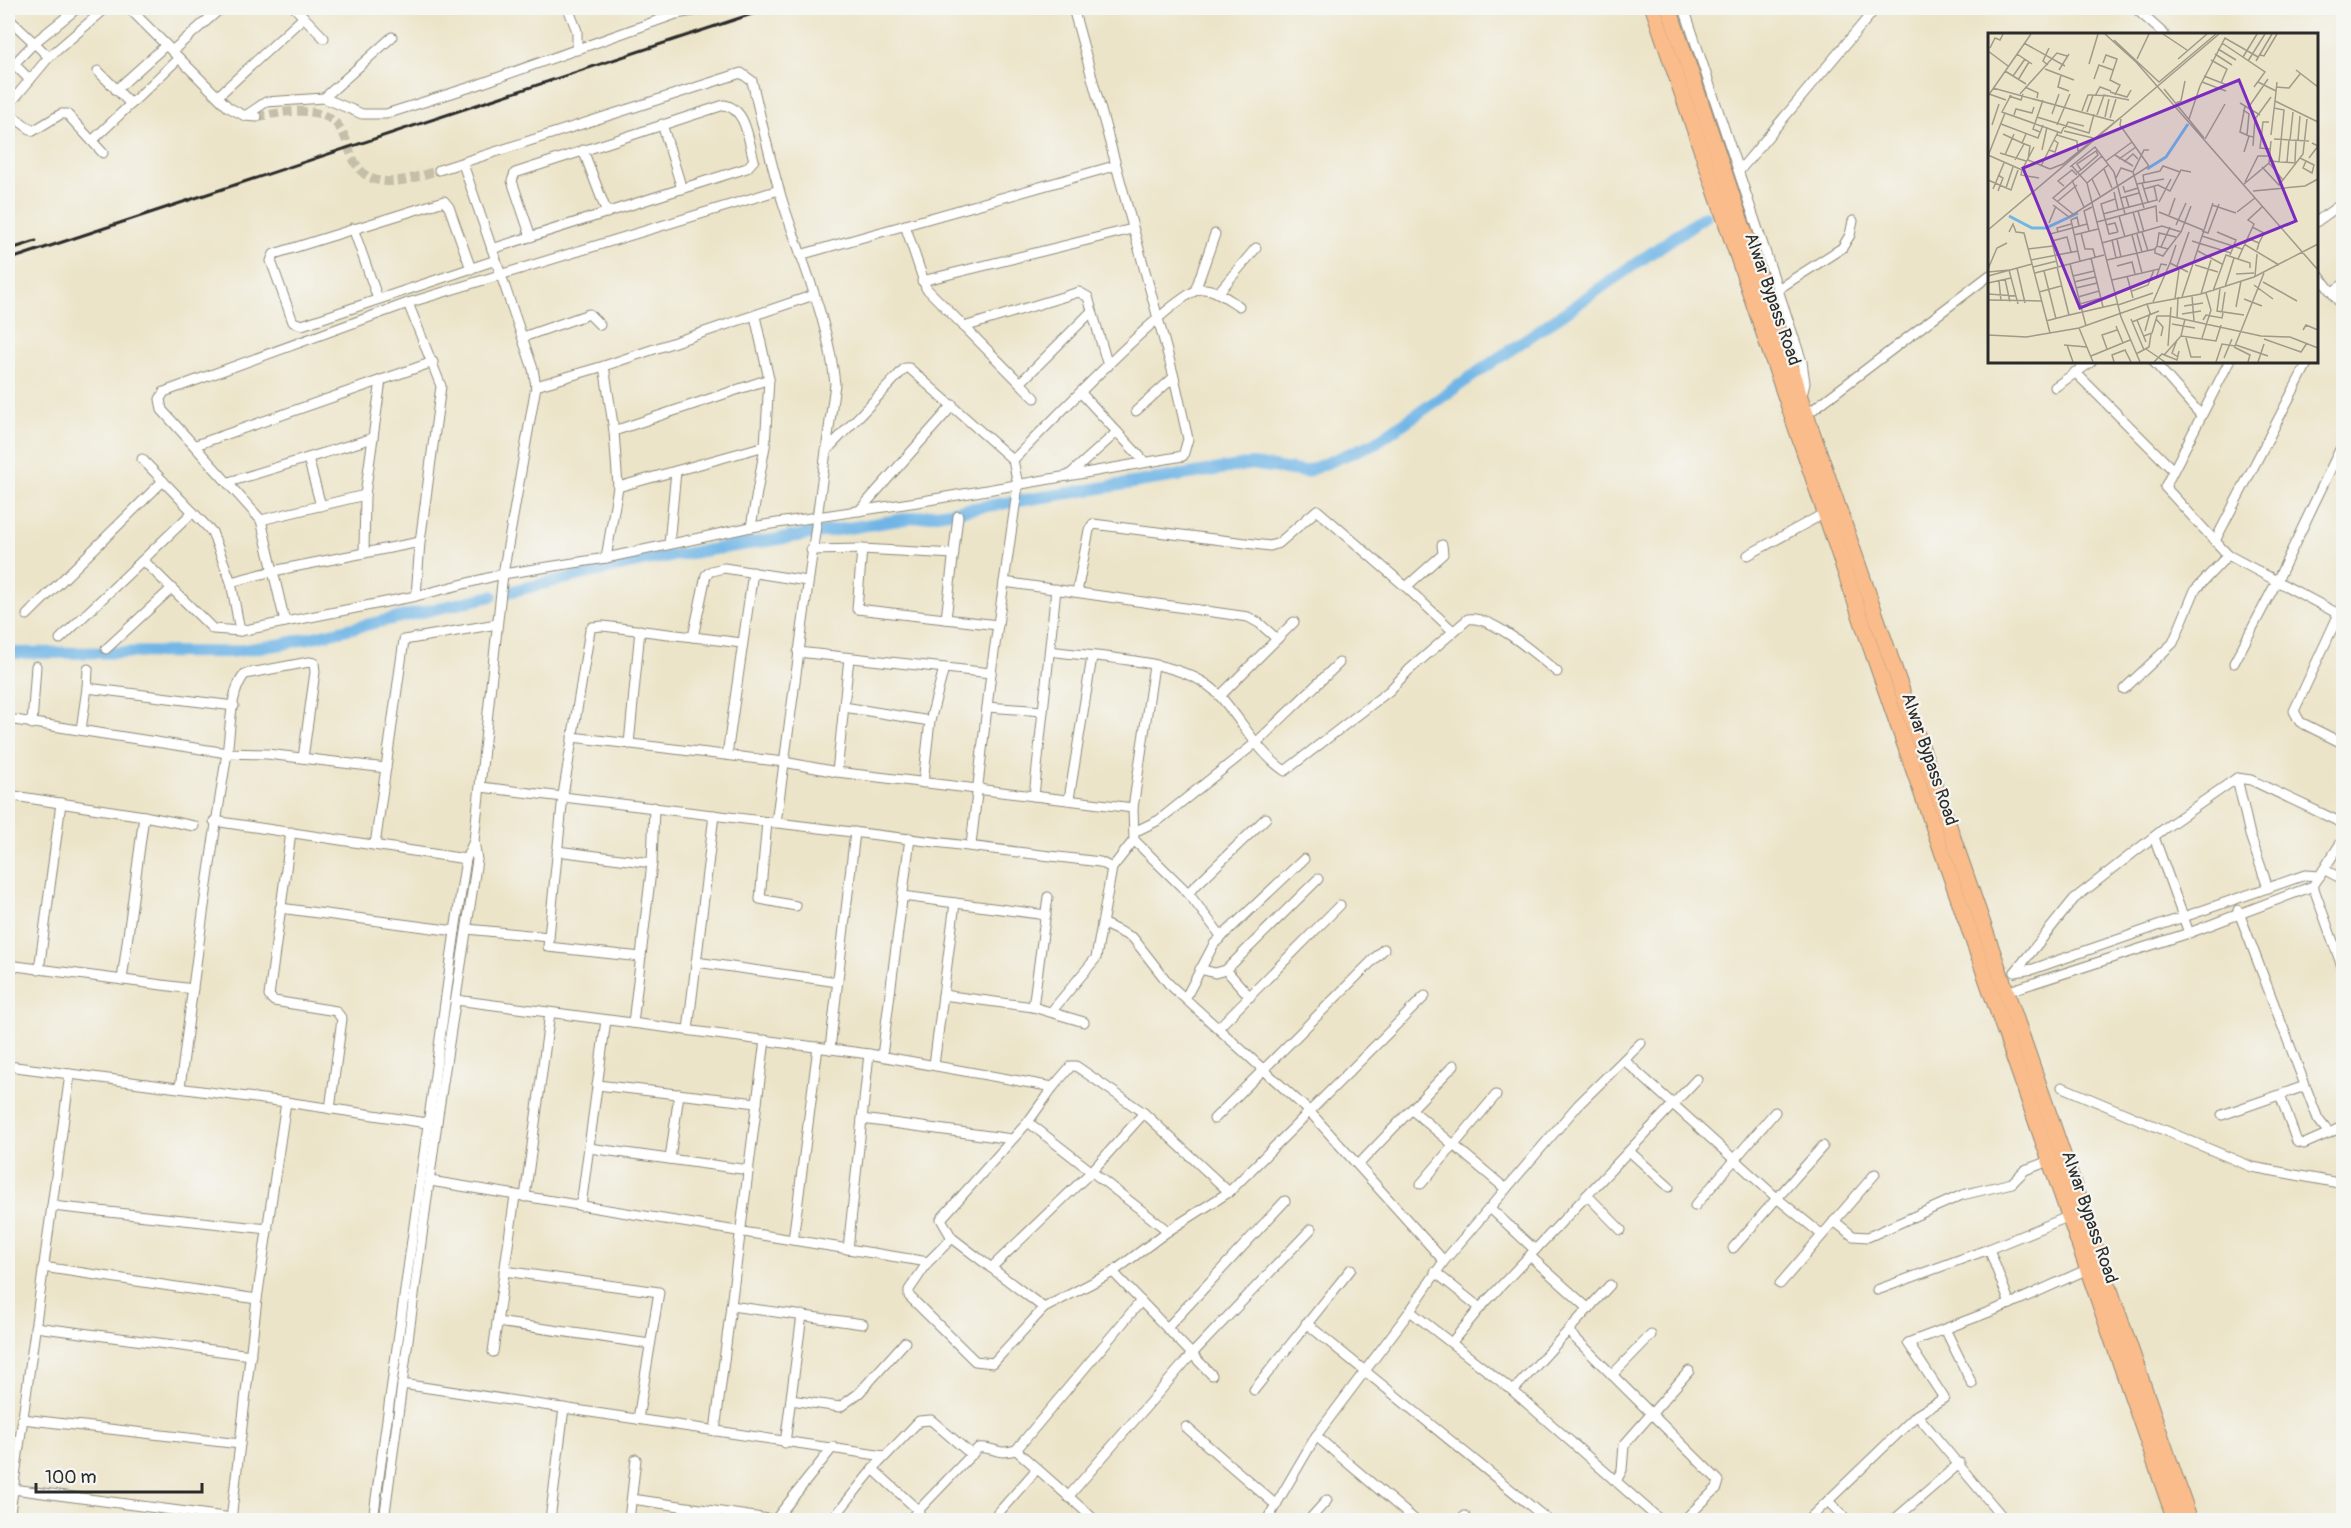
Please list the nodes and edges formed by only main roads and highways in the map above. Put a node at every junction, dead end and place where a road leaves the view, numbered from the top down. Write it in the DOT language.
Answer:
graph roads {
  1 [pos="1653,8"];
  2 [pos="1669,8"];
  3 [pos="2175,1521"];
  4 [pos="2190,1521"];
  1 -- 3 [label="main road, Alwar Bypass Road"];
  2 -- 4 [label="main road, Alwar Bypass Road"];
}
